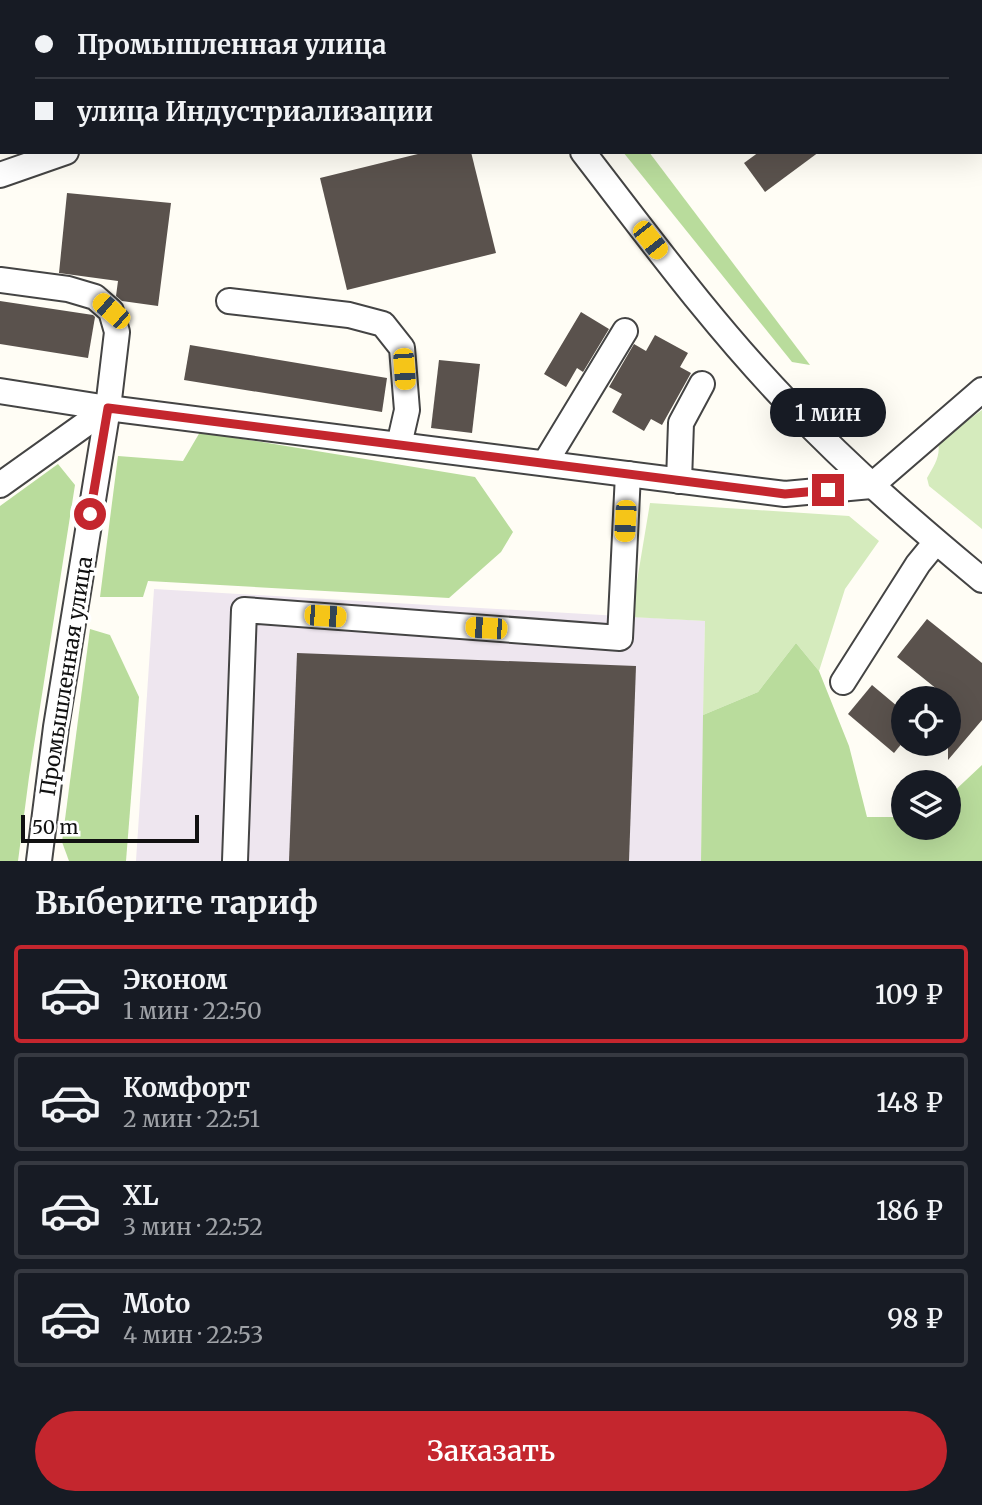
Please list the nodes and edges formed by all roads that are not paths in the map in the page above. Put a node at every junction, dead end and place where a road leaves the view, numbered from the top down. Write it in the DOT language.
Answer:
graph roads {
  1 [pos="60,154"];
  2 [pos="585,154"];
  3 [pos="0,175"];
  4 [pos="0,280"];
  5 [pos="229,301"];
  6 [pos="625,331"];
  7 [pos="702,384"];
  8 [pos="982,390"];
  9 [pos="0,391"];
  10 [pos="108,408"];
  11 [pos="399,445"];
  12 [pos="545,463"];
  13 [pos="628,474"];
  14 [pos="679,481"];
  15 [pos="0,485"];
  16 [pos="871,486"];
  17 [pos="936,542"];
  18 [pos="982,580"];
  19 [pos="843,682"];
  20 [pos="39,861"];
  21 [pos="234,861"];
  1 -- 3 [label="street"];
  2 -- 16 [label="street"];
  4 -- 10 [label="street, Промышленная улица"];
  5 -- 11 [label="street"];
  6 -- 12 [label="street"];
  7 -- 14 [label="street"];
  8 -- 16 [label="street"];
  9 -- 10 [label="street"];
  10 -- 11 [label="street"];
  10 -- 15 [label="street"];
  10 -- 20 [label="street, Промышленная улица"];
  11 -- 12 [label="street"];
  12 -- 13 [label="street"];
  13 -- 14 [label="street"];
  13 -- 21 [label="street"];
  14 -- 16 [label="street"];
  16 -- 17 [label="street"];
  17 -- 18 [label="street"];
  17 -- 19 [label="street"];
}
